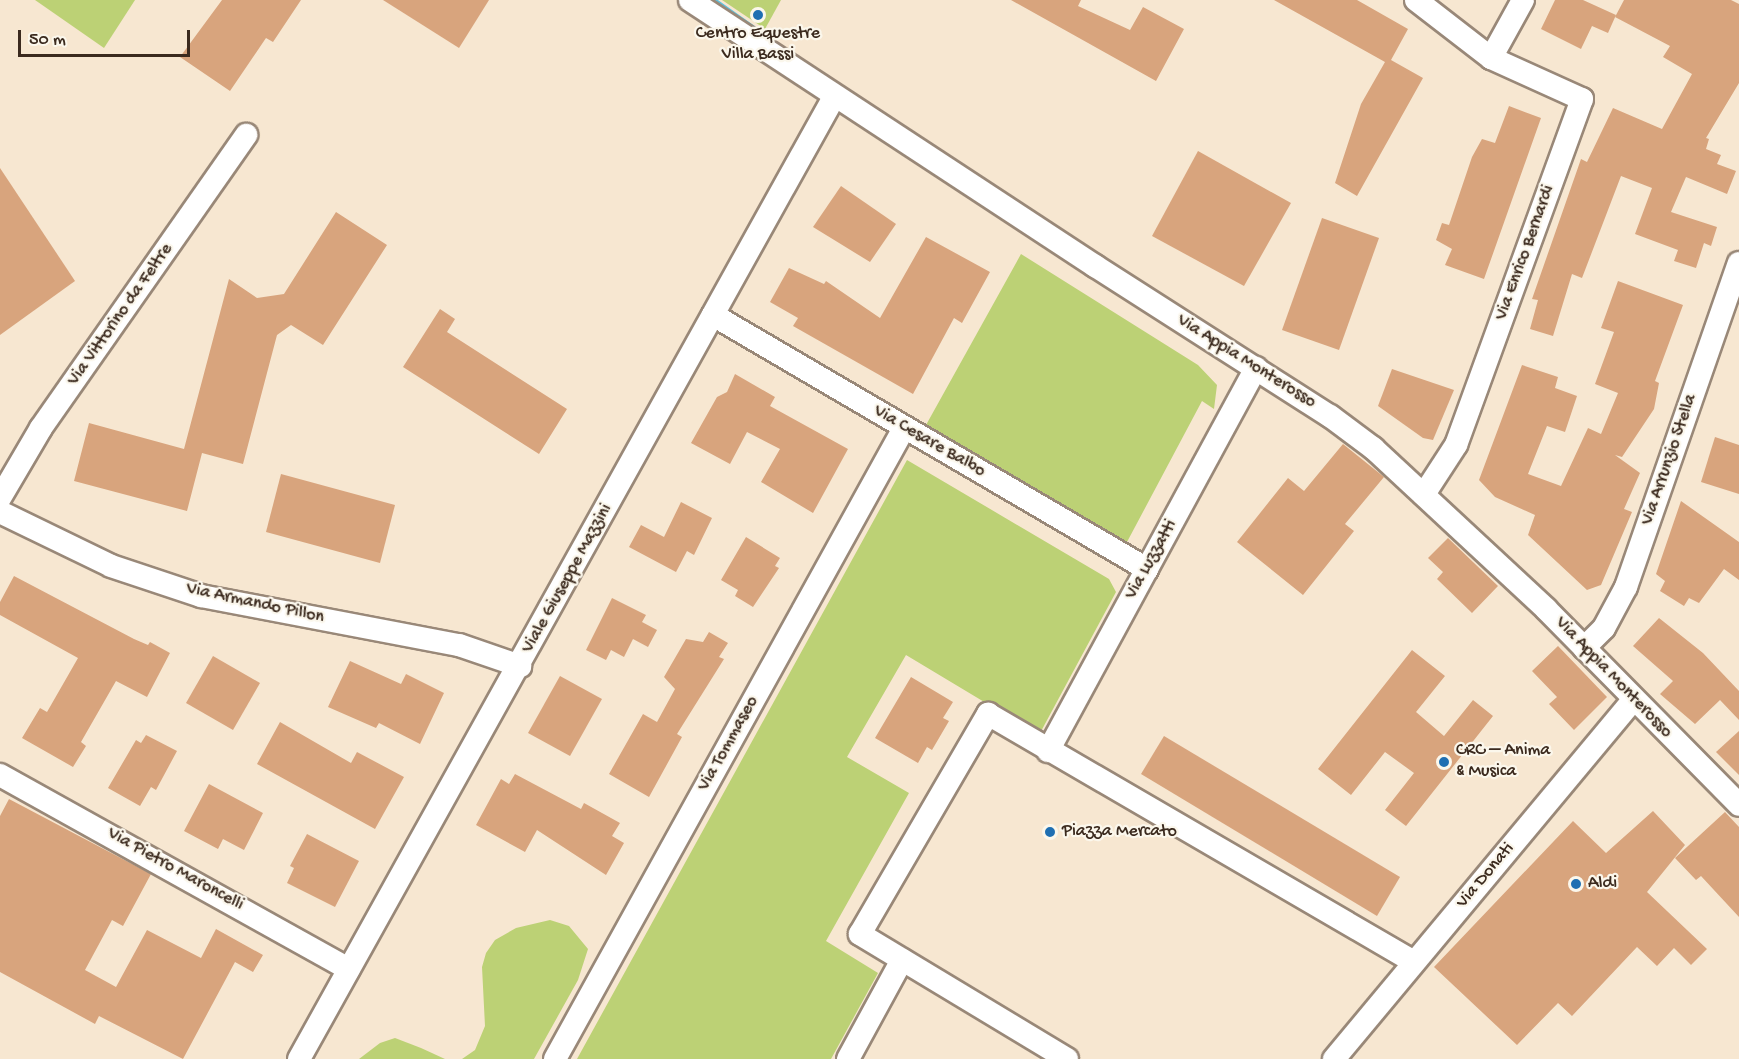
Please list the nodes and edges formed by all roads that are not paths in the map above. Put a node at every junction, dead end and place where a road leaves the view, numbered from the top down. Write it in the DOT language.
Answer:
graph roads {
  1 [pos="690,0"];
  2 [pos="1416,0"];
  3 [pos="1523,0"];
  4 [pos="1491,58"];
  5 [pos="834,97"];
  6 [pos="246,135"];
  7 [pos="1739,263"];
  8 [pos="712,315"];
  9 [pos="1257,369"];
  10 [pos="904,428"];
  11 [pos="1424,494"];
  12 [pos="0,498"];
  13 [pos="0,512"];
  14 [pos="1147,568"];
  15 [pos="1584,648"];
  16 [pos="520,666"];
  17 [pos="1633,700"];
  18 [pos="1048,751"];
  19 [pos="0,775"];
  20 [pos="1739,805"];
  21 [pos="902,960"];
  22 [pos="1414,962"];
  23 [pos="349,969"];
  24 [pos="1340,1056"];
  25 [pos="299,1059"];
  26 [pos="555,1059"];
  27 [pos="848,1059"];
  28 [pos="1067,1059"];
  1 -- 5 [label="street, Via Appia Monterosso"];
  2 -- 4 [label="street, Via Enrico Bernardi"];
  3 -- 4 [label="street"];
  4 -- 11 [label="street, Via Enrico Bernardi"];
  5 -- 8 [label="street, Viale Giuseppe Mazzini"];
  5 -- 9 [label="street, Via Appia Monterosso"];
  6 -- 12 [label="street, Via Vittorino da Feltre"];
  7 -- 15 [label="street, Via Arrunzio Stella"];
  8 -- 10 [label="street, Via Cesare Balbo"];
  8 -- 16 [label="street, Viale Giuseppe Mazzini"];
  9 -- 11 [label="street, Via Appia Monterosso"];
  9 -- 14 [label="street, Via Luzzatti"];
  10 -- 14 [label="street, Via Cesare Balbo"];
  10 -- 26 [label="street, Via Tommaseo"];
  11 -- 15 [label="street, Via Appia Monterosso"];
  13 -- 16 [label="street, Via Armando Pillon"];
  14 -- 18 [label="street, Via Luzzatti"];
  15 -- 17 [label="street, Via Appia Monterosso"];
  16 -- 23 [label="street, Viale Giuseppe Mazzini"];
  17 -- 20 [label="street, Via Appia Monterosso"];
  17 -- 22 [label="street, Via Donati"];
  18 -- 21 [label="street"];
  18 -- 22 [label="street"];
  19 -- 23 [label="street, Via Pietro Maroncelli"];
  21 -- 27 [label="street"];
  21 -- 28 [label="street"];
  22 -- 24 [label="street, Via Donati"];
  23 -- 25 [label="street, Viale Giuseppe Mazzini"];
}
